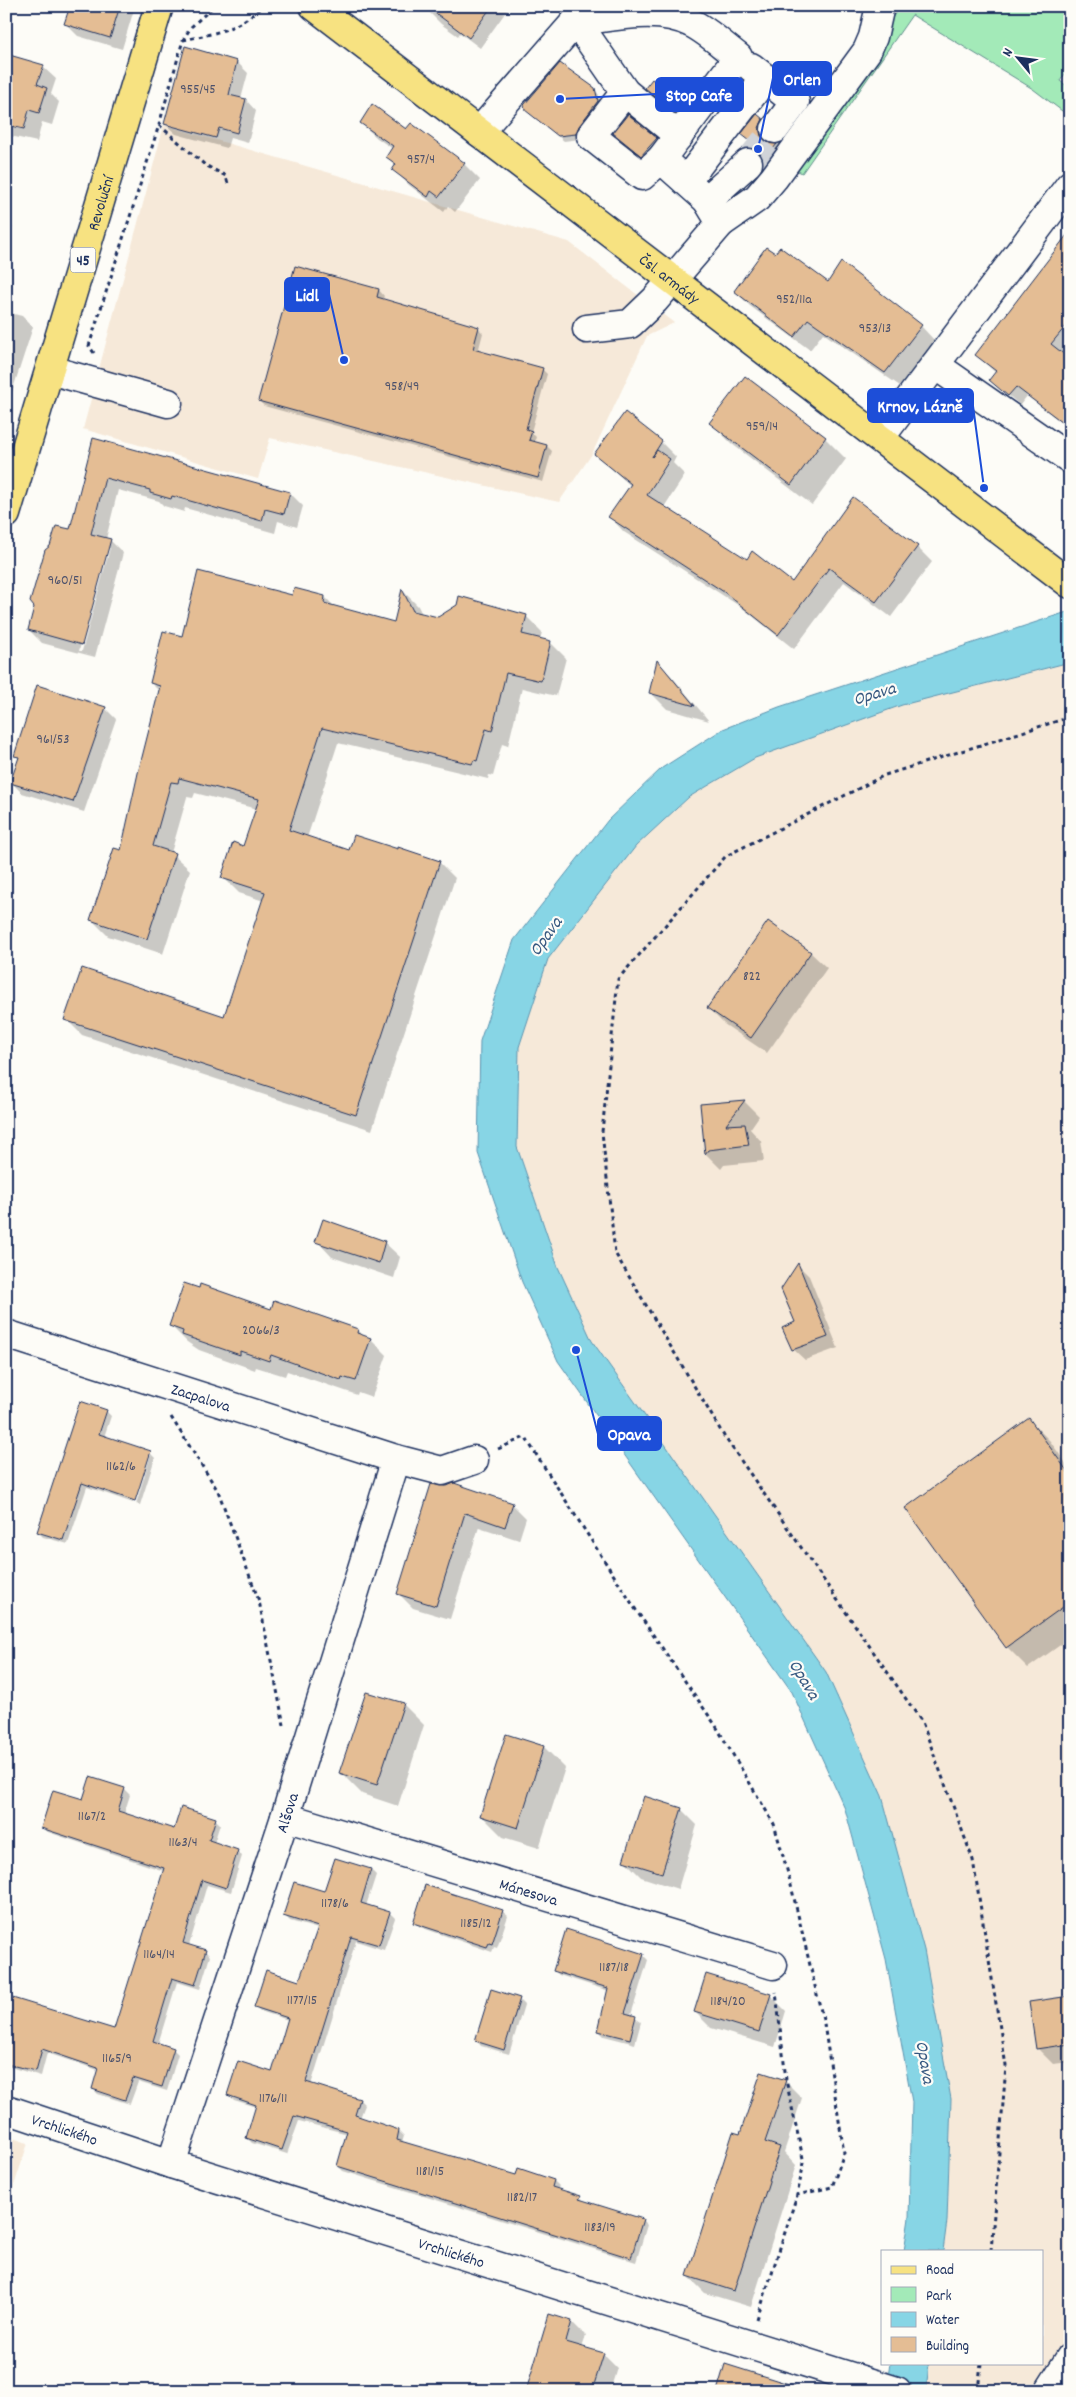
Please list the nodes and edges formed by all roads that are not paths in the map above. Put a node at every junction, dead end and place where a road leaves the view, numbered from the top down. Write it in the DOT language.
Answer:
graph roads {
  1 [pos="158,6"];
  2 [pos="314,6"];
  3 [pos="880,6"];
  4 [pos="584,14"];
  5 [pos="738,57"];
  6 [pos="765,78"];
  7 [pos="625,92"];
  8 [pos="775,129"];
  9 [pos="479,132"];
  10 [pos="679,136"];
  11 [pos="661,159"];
  12 [pos="748,164"];
  13 [pos="686,181"];
  14 [pos="1070,185"];
  15 [pos="714,211"];
  16 [pos="673,279"];
  17 [pos="587,329"];
  18 [pos="935,365"];
  19 [pos="50,370"];
  20 [pos="168,403"];
  21 [pos="880,438"];
  22 [pos="1070,459"];
  23 [pos="6,514"];
  24 [pos="1070,584"];
  25 [pos="6,1334"];
  26 [pos="396,1459"];
  27 [pos="474,1460"];
  28 [pos="285,1817"];
  29 [pos="774,1965"];
  30 [pos="6,2110"];
  31 [pos="171,2164"];
  32 [pos="1070,2358"];
  33 [pos="896,2391"];
  34 [pos="1049,2391"];
  1 -- 19 [label="main road, Revoluční / 45"];
  2 -- 9 [label="main road, Čsl. armády"];
  3 -- 15 [label="street"];
  4 -- 5 [label="street"];
  4 -- 7 [label="street"];
  4 -- 9 [label="street"];
  5 -- 6 [label="street"];
  5 -- 10 [label="street"];
  6 -- 8 [label="street"];
  6 -- 13 [label="street"];
  7 -- 10 [label="street"];
  7 -- 11 [label="street"];
  9 -- 16 [label="main road, Čsl. armády"];
  10 -- 11 [label="street"];
  11 -- 13 [label="street"];
  12 -- 15 [label="street"];
  13 -- 15 [label="street"];
  14 -- 18 [label="street"];
  15 -- 16 [label="street"];
  16 -- 17 [label="street"];
  16 -- 21 [label="main road, Čsl. armády"];
  18 -- 21 [label="street"];
  18 -- 22 [label="street"];
  19 -- 20 [label="street"];
  19 -- 23 [label="main road, Revoluční / 45"];
  21 -- 24 [label="main road, Čsl. armády"];
  25 -- 26 [label="street, Zacpalova"];
  26 -- 27 [label="street, Zacpalova"];
  26 -- 28 [label="street, Alšova"];
  28 -- 29 [label="street, Mánesova"];
  28 -- 31 [label="street, Alšova"];
  30 -- 31 [label="street, Vrchlického"];
  31 -- 33 [label="street, Vrchlického"];
  32 -- 34 [label="street"];
}
